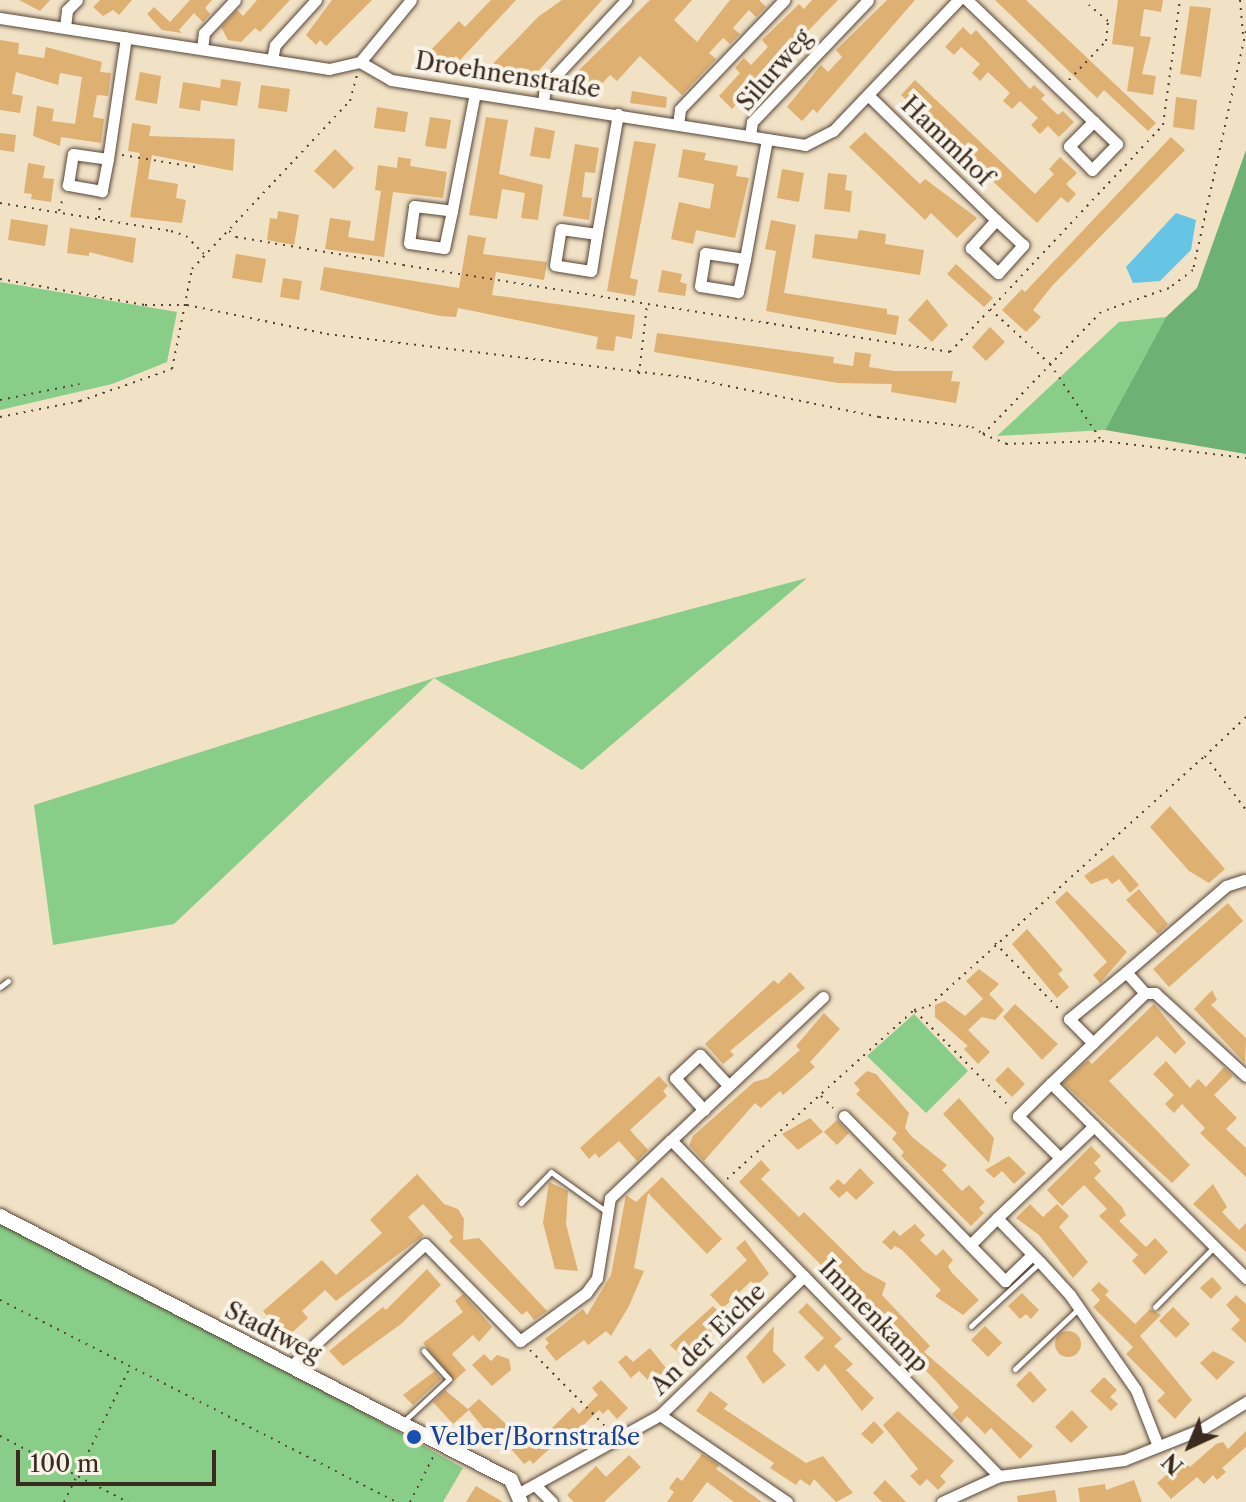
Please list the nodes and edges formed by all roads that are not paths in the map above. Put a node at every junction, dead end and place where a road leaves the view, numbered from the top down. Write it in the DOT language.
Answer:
graph roads {
  1 [pos="77,0"];
  2 [pos="235,0"];
  3 [pos="316,0"];
  4 [pos="411,0"];
  5 [pos="626,0"];
  6 [pos="784,0"];
  7 [pos="868,0"];
  8 [pos="958,0"];
  9 [pos="967,0"];
  10 [pos="0,18"];
  11 [pos="65,27"];
  12 [pos="126,37"];
  13 [pos="202,49"];
  14 [pos="272,60"];
  15 [pos="360,62"];
  16 [pos="475,93"];
  17 [pos="868,95"];
  18 [pos="543,103"];
  19 [pos="618,114"];
  20 [pos="1094,121"];
  21 [pos="678,124"];
  22 [pos="750,136"];
  23 [pos="767,139"];
  24 [pos="108,156"];
  25 [pos="452,211"];
  26 [pos="996,220"];
  27 [pos="597,234"];
  28 [pos="745,259"];
  29 [pos="1245,879"];
  30 [pos="1126,972"];
  31 [pos="8,981"];
  32 [pos="0,987"];
  33 [pos="1145,993"];
  34 [pos="823,997"];
  35 [pos="1093,1043"];
  36 [pos="1246,1076"];
  37 [pos="1051,1083"];
  38 [pos="727,1084"];
  39 [pos="704,1110"];
  40 [pos="844,1116"];
  41 [pos="1094,1126"];
  42 [pos="671,1140"];
  43 [pos="1060,1158"];
  44 [pos="521,1203"];
  45 [pos="604,1210"];
  46 [pos="0,1216"];
  47 [pos="997,1218"];
  48 [pos="970,1245"];
  49 [pos="1214,1246"];
  50 [pos="1036,1259"];
  51 [pos="804,1276"];
  52 [pos="1246,1278"];
  53 [pos="1155,1307"];
  54 [pos="1079,1308"];
  55 [pos="971,1326"];
  56 [pos="424,1351"];
  57 [pos="291,1366"];
  58 [pos="1015,1369"];
  59 [pos="1246,1402"];
  60 [pos="660,1415"];
  61 [pos="402,1423"];
  62 [pos="1158,1446"];
  63 [pos="999,1476"];
  64 [pos="537,1487"];
  65 [pos="521,1497"];
  66 [pos="552,1502"];
  67 [pos="787,1502"];
  68 [pos="942,1502"];
  1 -- 11 [label="street"];
  2 -- 13 [label="street"];
  3 -- 14 [label="street"];
  4 -- 15 [label="street"];
  5 -- 18 [label="street"];
  6 -- 21 [label="street"];
  7 -- 22 [label="street, Silurweg"];
  8 -- 17 [label="street, Droehnenstraße"];
  9 -- 20 [label="street"];
  10 -- 11 [label="street"];
  11 -- 12 [label="street"];
  12 -- 13 [label="street"];
  12 -- 24 [label="street"];
  13 -- 14 [label="street"];
  14 -- 15 [label="street"];
  15 -- 16 [label="street, Droehnenstraße"];
  16 -- 18 [label="street, Droehnenstraße"];
  16 -- 25 [label="street"];
  17 -- 23 [label="street, Droehnenstraße"];
  17 -- 26 [label="street, Hammhof"];
  18 -- 19 [label="street, Droehnenstraße"];
  19 -- 21 [label="street, Droehnenstraße"];
  19 -- 27 [label="street"];
  20 -- 20 [label="street"];
  21 -- 22 [label="street, Droehnenstraße"];
  22 -- 23 [label="street, Droehnenstraße"];
  23 -- 28 [label="street"];
  24 -- 24 [label="street"];
  25 -- 25 [label="street"];
  26 -- 26 [label="street, Hammhof"];
  27 -- 27 [label="street"];
  28 -- 28 [label="street"];
  29 -- 30 [label="street"];
  30 -- 33 [label="street"];
  30 -- 35 [label="street"];
  31 -- 32 [label="lane"];
  33 -- 35 [label="street"];
  33 -- 36 [label="street"];
  34 -- 38 [label="street"];
  35 -- 37 [label="street"];
  37 -- 41 [label="street"];
  37 -- 43 [label="street"];
  38 -- 39 [label="street"];
  38 -- 39 [label="street"];
  39 -- 42 [label="street"];
  40 -- 48 [label="street"];
  41 -- 43 [label="street"];
  41 -- 49 [label="street"];
  42 -- 45 [label="street"];
  42 -- 51 [label="street, Immenkamp"];
  43 -- 47 [label="street"];
  44 -- 45 [label="lane"];
  45 -- 57 [label="street"];
  46 -- 57 [label="street, Stadtweg"];
  47 -- 48 [label="street"];
  47 -- 50 [label="street"];
  48 -- 50 [label="street"];
  49 -- 52 [label="street"];
  49 -- 53 [label="lane"];
  50 -- 54 [label="street"];
  50 -- 55 [label="lane"];
  51 -- 60 [label="street, An der Eiche"];
  51 -- 63 [label="street, Immenkamp"];
  54 -- 58 [label="lane"];
  54 -- 62 [label="street"];
  56 -- 61 [label="lane"];
  57 -- 61 [label="street, Stadtweg"];
  59 -- 62 [label="street"];
  60 -- 64 [label="street, An der Eiche"];
  60 -- 67 [label="street"];
  61 -- 65 [label="street, Stadtweg"];
  62 -- 63 [label="street"];
  63 -- 68 [label="street"];
  64 -- 65 [label="street, An der Eiche"];
  64 -- 66 [label="street"];
}
